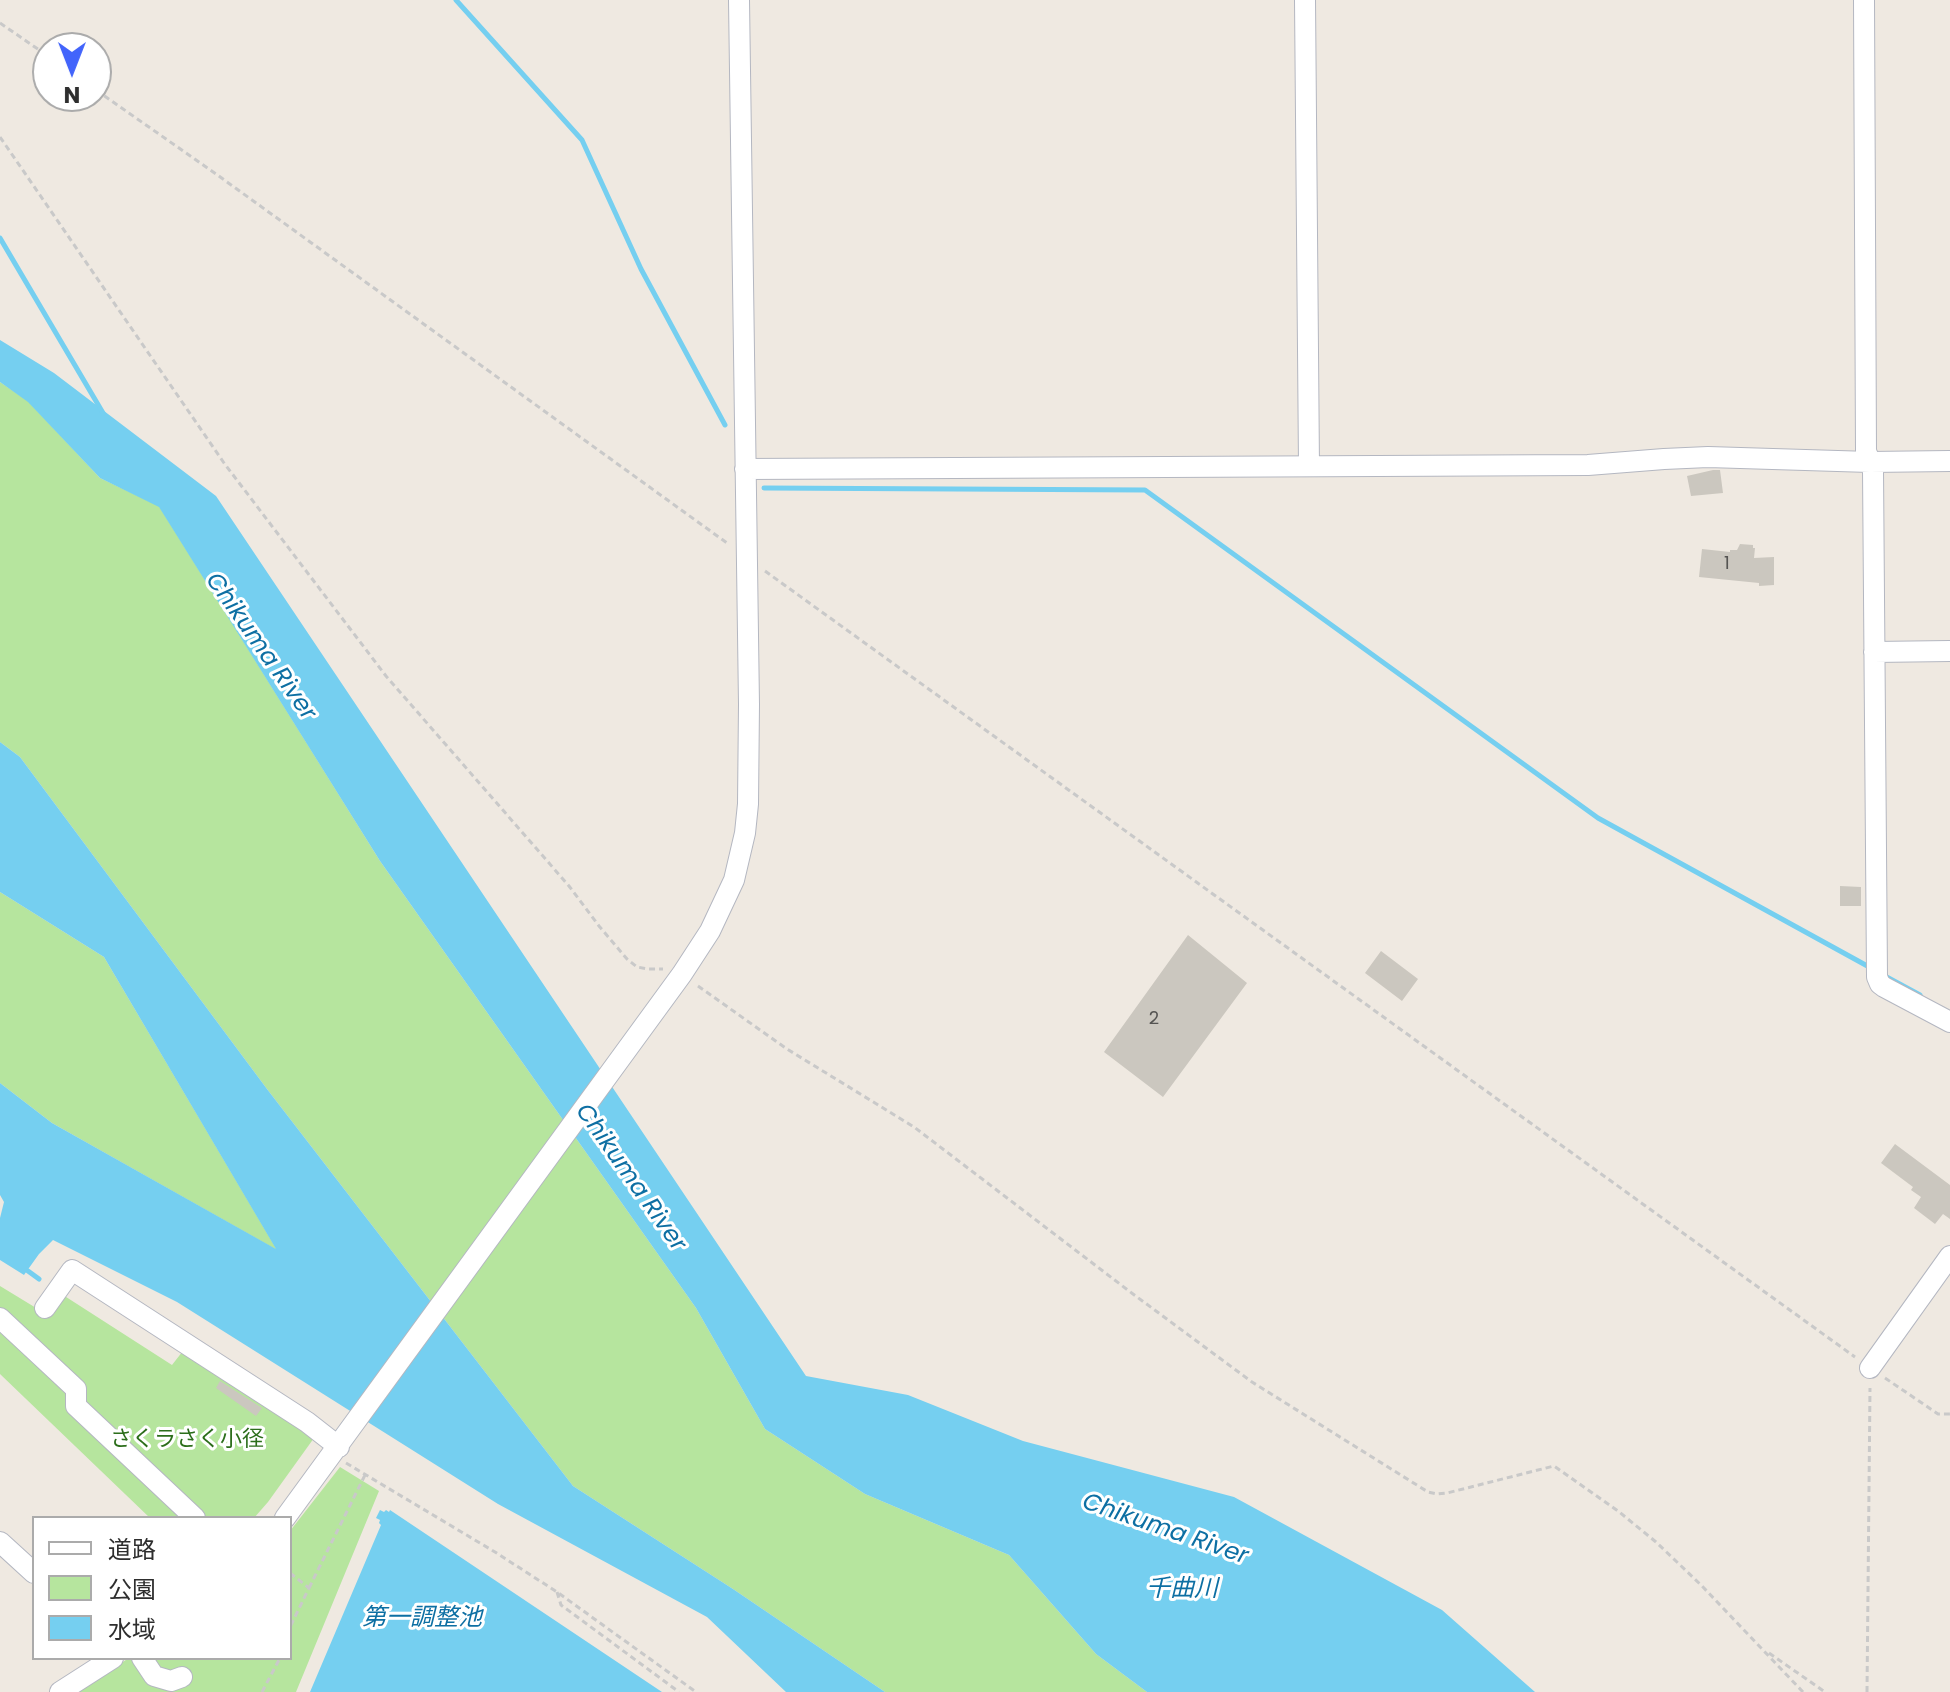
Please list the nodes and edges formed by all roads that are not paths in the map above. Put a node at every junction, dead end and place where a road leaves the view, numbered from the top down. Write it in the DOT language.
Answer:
graph roads {
  1 [pos="739,0"];
  2 [pos="1305,0"];
  3 [pos="1864,0"];
  4 [pos="1950,461"];
  5 [pos="1870,462"];
  6 [pos="1309,466"];
  7 [pos="745,469"];
  8 [pos="1950,651"];
  9 [pos="1874,652"];
  10 [pos="1950,1022"];
  11 [pos="1950,1256"];
  12 [pos="45,1308"];
  13 [pos="0,1318"];
  14 [pos="1870,1368"];
  15 [pos="339,1447"];
  16 [pos="193,1516"];
  17 [pos="287,1516"];
  18 [pos="0,1542"];
  19 [pos="32,1571"];
  20 [pos="110,1660"];
  21 [pos="143,1660"];
  22 [pos="182,1677"];
  23 [pos="60,1692"];
  1 -- 7 [label="street"];
  2 -- 6 [label="street"];
  3 -- 5 [label="street"];
  4 -- 5 [label="street"];
  5 -- 6 [label="street"];
  5 -- 9 [label="street"];
  6 -- 7 [label="street"];
  7 -- 15 [label="street"];
  8 -- 9 [label="street"];
  9 -- 10 [label="street"];
  11 -- 14 [label="street"];
  12 -- 15 [label="street"];
  13 -- 16 [label="street"];
  15 -- 17 [label="street"];
  18 -- 19 [label="street"];
  20 -- 23 [label="street"];
  21 -- 22 [label="street"];
}
